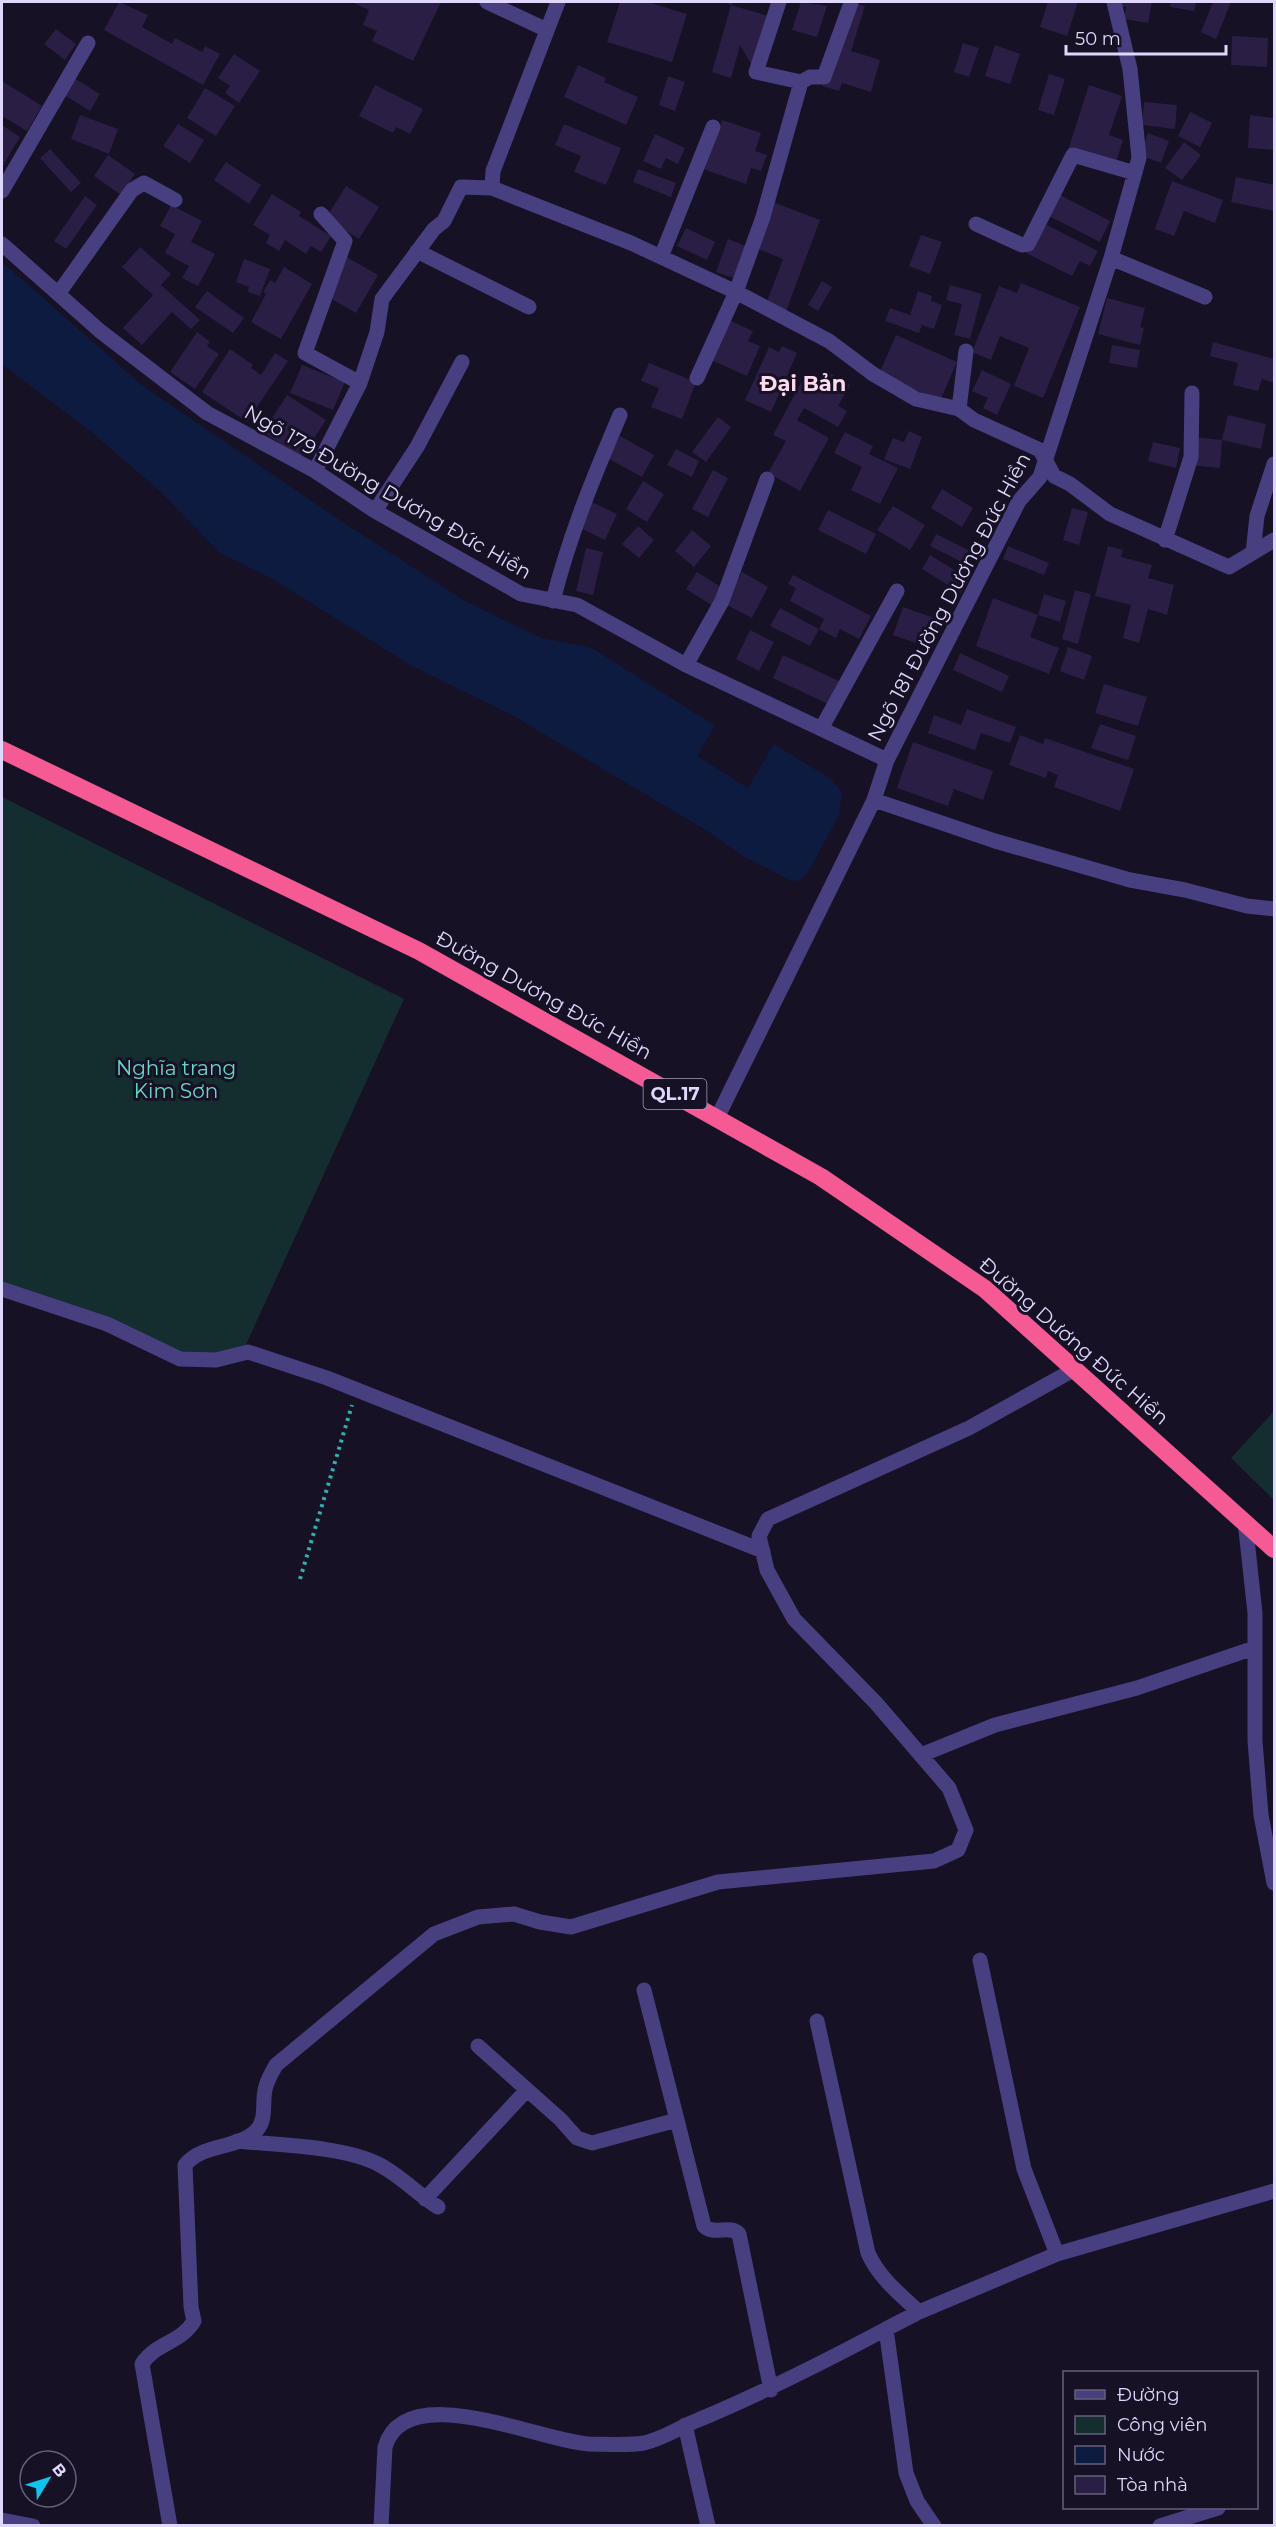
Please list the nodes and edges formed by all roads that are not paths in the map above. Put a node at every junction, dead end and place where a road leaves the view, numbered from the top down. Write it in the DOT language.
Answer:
graph roads {
  1 [pos="487,2"];
  2 [pos="558,2"];
  3 [pos="778,2"];
  4 [pos="1114,2"];
  5 [pos="851,3"];
  6 [pos="547,30"];
  7 [pos="88,43"];
  8 [pos="801,82"];
  9 [pos="713,128"];
  10 [pos="1135,173"];
  11 [pos="492,188"];
  12 [pos="2,191"];
  13 [pos="175,200"];
  14 [pos="321,214"];
  15 [pos="976,224"];
  16 [pos="2,244"];
  17 [pos="417,251"];
  18 [pos="662,257"];
  19 [pos="1111,258"];
  20 [pos="736,292"];
  21 [pos="58,294"];
  22 [pos="1205,297"];
  23 [pos="529,307"];
  24 [pos="966,351"];
  25 [pos="462,362"];
  26 [pos="698,378"];
  27 [pos="360,383"];
  28 [pos="1192,393"];
  29 [pos="959,409"];
  30 [pos="620,415"];
  31 [pos="1043,455"];
  32 [pos="1275,464"];
  33 [pos="315,471"];
  34 [pos="767,479"];
  35 [pos="375,511"];
  36 [pos="1164,540"];
  37 [pos="1275,540"];
  38 [pos="1253,553"];
  39 [pos="897,591"];
  40 [pos="553,601"];
  41 [pos="686,665"];
  42 [pos="821,729"];
  43 [pos="2,750"];
  44 [pos="887,760"];
  45 [pos="874,800"];
  46 [pos="1275,909"];
  47 [pos="717,1118"];
  48 [pos="2,1289"];
  49 [pos="1075,1369"];
  50 [pos="1245,1521"];
  51 [pos="1275,1549"];
  52 [pos="763,1551"];
  53 [pos="1254,1648"];
  54 [pos="921,1755"];
  55 [pos="1275,1883"];
  56 [pos="980,1960"];
  57 [pos="644,1990"];
  58 [pos="817,2021"];
  59 [pos="478,2046"];
  60 [pos="527,2090"];
  61 [pos="677,2120"];
  62 [pos="237,2141"];
  63 [pos="1275,2191"];
  64 [pos="1058,2254"];
  65 [pos="920,2312"];
  66 [pos="886,2329"];
  67 [pos="771,2390"];
  68 [pos="685,2425"];
  69 [pos="1215,2509"];
  70 [pos="2,2520"];
  71 [pos="33,2526"];
  72 [pos="170,2526"];
  73 [pos="381,2526"];
  74 [pos="708,2526"];
  75 [pos="934,2526"];
  76 [pos="1160,2526"];
  1 -- 6 [label="street"];
  2 -- 6 [label="street"];
  3 -- 8 [label="street"];
  4 -- 10 [label="street, Ngõ 181 Đường Dương Đức Hiền"];
  5 -- 8 [label="street"];
  6 -- 11 [label="street"];
  7 -- 12 [label="street"];
  8 -- 20 [label="street"];
  9 -- 18 [label="street"];
  10 -- 15 [label="street"];
  10 -- 19 [label="street, Ngõ 181 Đường Dương Đức Hiền"];
  11 -- 17 [label="street"];
  11 -- 18 [label="street"];
  13 -- 21 [label="street"];
  14 -- 27 [label="street"];
  16 -- 21 [label="street, Ngõ 179 Đường Dương Đức Hiền"];
  17 -- 23 [label="street"];
  17 -- 27 [label="street"];
  18 -- 20 [label="street"];
  19 -- 22 [label="street"];
  19 -- 31 [label="street, Ngõ 181 Đường Dương Đức Hiền"];
  20 -- 26 [label="street"];
  20 -- 29 [label="street"];
  21 -- 33 [label="street, Ngõ 179 Đường Dương Đức Hiền"];
  24 -- 29 [label="street"];
  25 -- 35 [label="street"];
  27 -- 33 [label="street"];
  28 -- 36 [label="street"];
  29 -- 31 [label="street"];
  30 -- 40 [label="street"];
  31 -- 36 [label="street"];
  31 -- 44 [label="street, Ngõ 181 Đường Dương Đức Hiền"];
  32 -- 38 [label="street"];
  33 -- 35 [label="street, Ngõ 179 Đường Dương Đức Hiền"];
  34 -- 41 [label="street"];
  35 -- 40 [label="street, Ngõ 179 Đường Dương Đức Hiền"];
  36 -- 38 [label="street"];
  37 -- 38 [label="street"];
  39 -- 42 [label="street"];
  40 -- 41 [label="street, Ngõ 179 Đường Dương Đức Hiền"];
  41 -- 42 [label="street, Ngõ 179 Đường Dương Đức Hiền"];
  42 -- 44 [label="street, Ngõ 179 Đường Dương Đức Hiền"];
  43 -- 47 [label="highway, Đường Dương Đức Hiền / QL.17"];
  44 -- 45 [label="street, Ngõ 181 Đường Dương Đức Hiền"];
  45 -- 46 [label="street"];
  45 -- 47 [label="street, Ngõ 181 Đường Dương Đức Hiền"];
  47 -- 49 [label="highway, Đường Dương Đức Hiền / QL.17"];
  48 -- 52 [label="street"];
  49 -- 50 [label="highway, Đường Dương Đức Hiền / QL.17"];
  49 -- 52 [label="street"];
  50 -- 51 [label="highway, Đường Dương Đức Hiền / QL.17"];
  50 -- 53 [label="street"];
  52 -- 54 [label="street"];
  53 -- 54 [label="street"];
  53 -- 55 [label="street"];
  54 -- 62 [label="street"];
  56 -- 64 [label="street"];
  57 -- 61 [label="street"];
  58 -- 65 [label="street"];
  59 -- 60 [label="street"];
  60 -- 61 [label="street"];
  60 -- 62 [label="street"];
  61 -- 67 [label="street"];
  62 -- 72 [label="street"];
  63 -- 64 [label="street"];
  64 -- 65 [label="street"];
  65 -- 66 [label="street"];
  66 -- 67 [label="street"];
  66 -- 75 [label="street"];
  67 -- 68 [label="street"];
  68 -- 73 [label="street"];
  68 -- 74 [label="street"];
  69 -- 76 [label="street"];
  70 -- 71 [label="street"];
}
